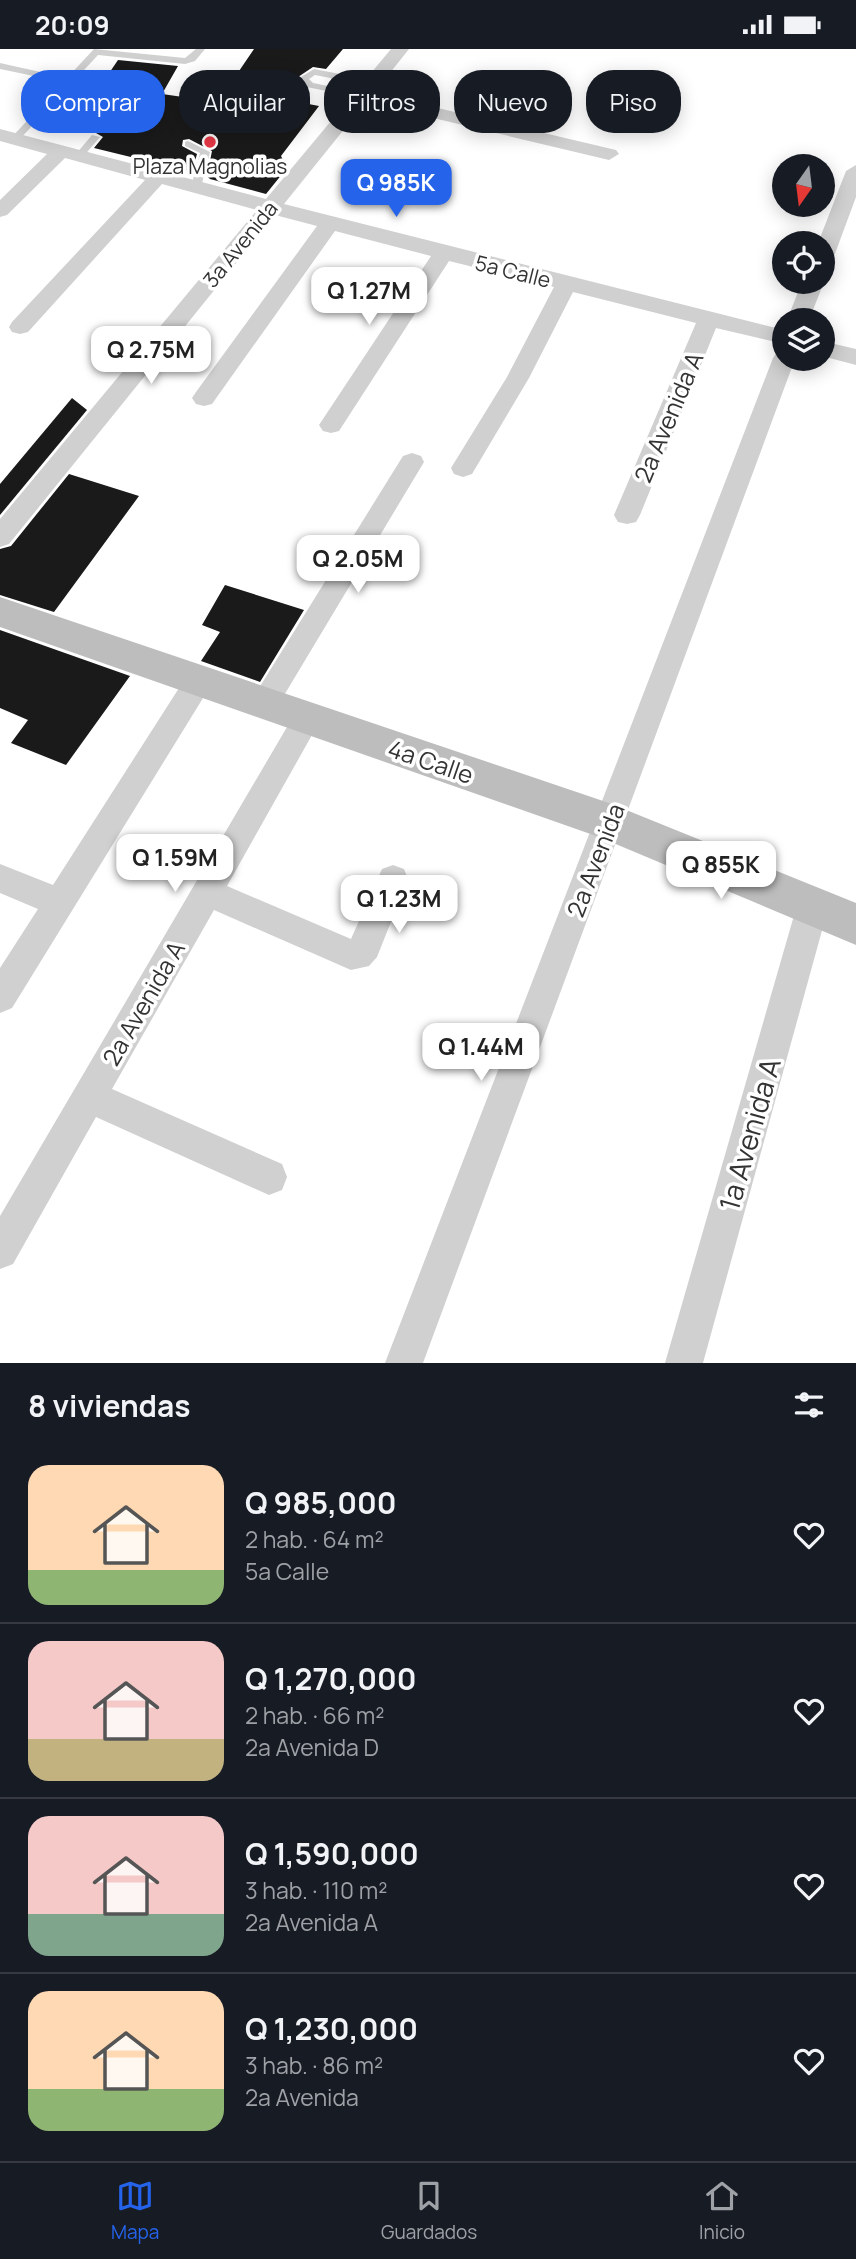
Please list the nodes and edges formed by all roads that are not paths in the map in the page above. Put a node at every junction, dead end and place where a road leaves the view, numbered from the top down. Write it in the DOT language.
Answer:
graph roads {
  1 [pos="201,49"];
  2 [pos="400,49"];
  3 [pos="98,51"];
  4 [pos="0,66"];
  5 [pos="21,70"];
  6 [pos="80,70"];
  7 [pos="382,70"];
  8 [pos="366,89"];
  9 [pos="440,109"];
  10 [pos="21,125"];
  11 [pos="330,133"];
  12 [pos="7,137"];
  13 [pos="95,137"];
  14 [pos="188,144"];
  15 [pos="70,153"];
  16 [pos="610,154"];
  17 [pos="856,171"];
  18 [pos="158,177"];
  19 [pos="196,187"];
  20 [pos="269,208"];
  21 [pos="0,211"];
  22 [pos="330,223"];
  23 [pos="833,231"];
  24 [pos="444,253"];
  25 [pos="566,285"];
  26 [pos="709,319"];
  27 [pos="20,327"];
  28 [pos="772,334"];
  29 [pos="835,351"];
  30 [pos="856,357"];
  31 [pos="779,371"];
  32 [pos="204,398"];
  33 [pos="331,425"];
  34 [pos="412,462"];
  35 [pos="463,468"];
  36 [pos="627,515"];
  37 [pos="0,537"];
  38 [pos="0,612"];
  39 [pos="198,682"];
  40 [pos="264,703"];
  41 [pos="307,719"];
  42 [pos="609,822"];
  43 [pos="0,878"];
  44 [pos="393,879"];
  45 [pos="207,892"];
  46 [pos="58,902"];
  47 [pos="813,905"];
  48 [pos="856,923"];
  49 [pos="0,997"];
  50 [pos="89,1096"];
  51 [pos="269,1177"];
  52 [pos="0,1251"];
  53 [pos="404,1363"];
  54 [pos="684,1363"];
  1 -- 3 [label="lane"];
  2 -- 7 [label="street, 3a Avenida"];
  3 -- 6 [label="lane"];
  4 -- 5 [label="lane"];
  8 -- 8 [label="lane"];
  9 -- 16 [label="street"];
  10 -- 12 [label="lane"];
  11 -- 20 [label="street, 3a Avenida"];
  12 -- 15 [label="street, 5a Calle"];
  13 -- 15 [label="lane"];
  14 -- 19 [label="lane"];
  15 -- 18 [label="street, 5a Calle"];
  15 -- 21 [label="street"];
  17 -- 23 [label="street"];
  18 -- 19 [label="street, 5a Calle"];
  18 -- 27 [label="street"];
  19 -- 20 [label="street, 5a Calle"];
  20 -- 22 [label="street, 5a Calle"];
  20 -- 37 [label="street, 3a Avenida"];
  22 -- 24 [label="street, 5a Calle"];
  22 -- 32 [label="street"];
  24 -- 25 [label="street, 5a Calle"];
  24 -- 33 [label="street"];
  25 -- 26 [label="street, 5a Calle"];
  25 -- 35 [label="street"];
  26 -- 28 [label="street, 5a Calle"];
  26 -- 36 [label="street, 2a Avenida A"];
  29 -- 30 [label="street"];
  31 -- 42 [label="street, 2a Avenida"];
  34 -- 40 [label="street"];
  38 -- 39 [label="main road, 4a Calle"];
  39 -- 40 [label="main road, 4a Calle"];
  39 -- 46 [label="street"];
  40 -- 41 [label="main road, 4a Calle"];
  41 -- 42 [label="main road, 4a Calle"];
  41 -- 45 [label="street, 2a Avenida A"];
  42 -- 47 [label="main road, 4a Calle"];
  42 -- 53 [label="street, 2a Avenida"];
  43 -- 46 [label="street"];
  44 -- 45 [label="street"];
  45 -- 50 [label="street, 2a Avenida A"];
  46 -- 49 [label="street"];
  47 -- 48 [label="main road, 4a Calle"];
  47 -- 54 [label="street, 1a Avenida A"];
  50 -- 51 [label="street"];
  50 -- 52 [label="street, 2a Avenida A"];
}
